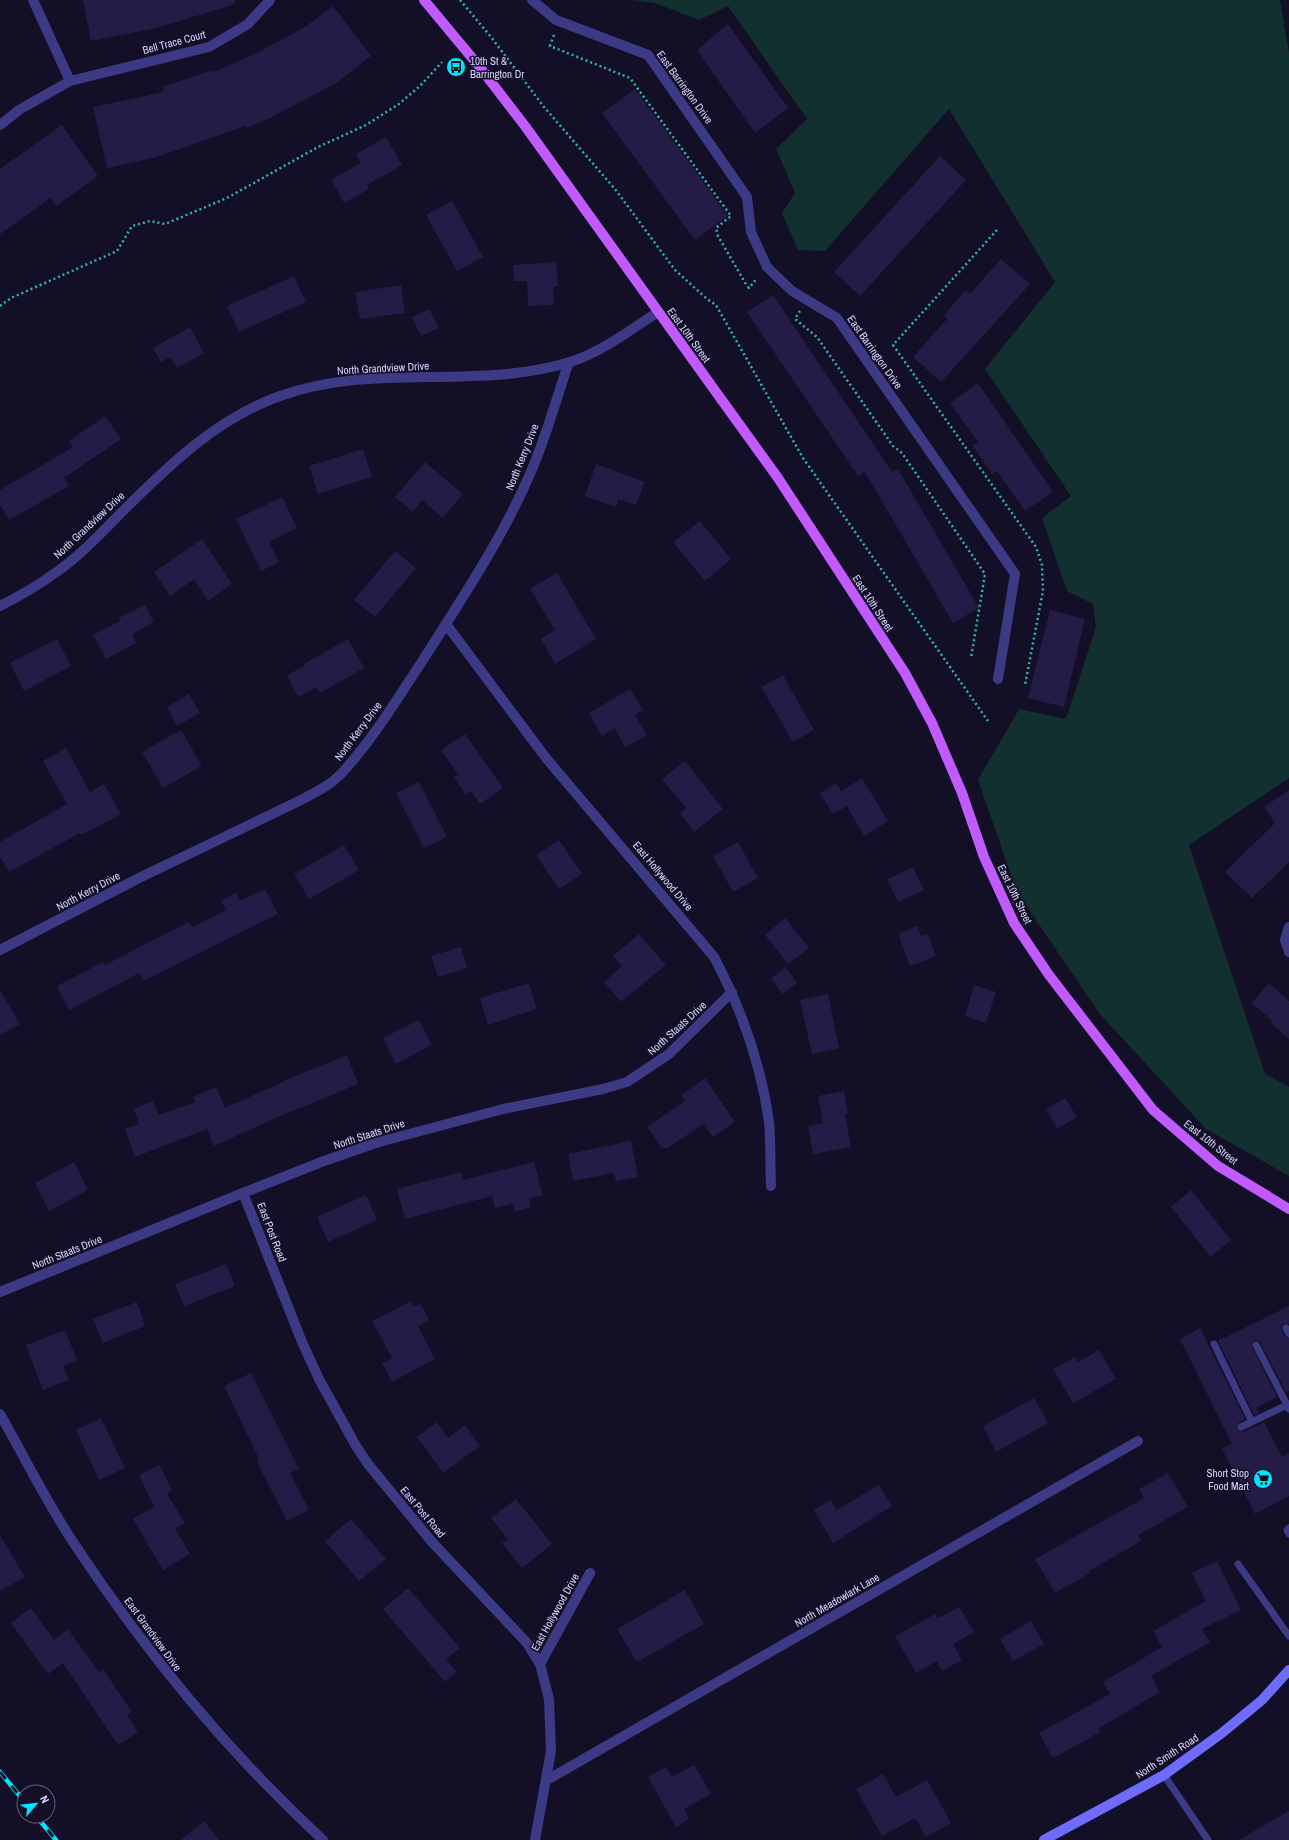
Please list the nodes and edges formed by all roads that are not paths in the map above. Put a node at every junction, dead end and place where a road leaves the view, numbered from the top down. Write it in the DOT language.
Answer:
graph roads {
  1 [pos="33,0"];
  2 [pos="270,0"];
  3 [pos="424,0"];
  4 [pos="532,0"];
  5 [pos="70,81"];
  6 [pos="0,125"];
  7 [pos="658,312"];
  8 [pos="569,362"];
  9 [pos="0,606"];
  10 [pos="446,624"];
  11 [pos="998,679"];
  12 [pos="1289,927"];
  13 [pos="0,950"];
  14 [pos="1289,952"];
  15 [pos="732,992"];
  16 [pos="771,1186"];
  17 [pos="243,1193"];
  18 [pos="1289,1210"];
  19 [pos="0,1292"];
  20 [pos="1214,1344"];
  21 [pos="1256,1345"];
  22 [pos="1288,1406"];
  23 [pos="0,1414"];
  24 [pos="1252,1422"];
  25 [pos="1241,1427"];
  26 [pos="1138,1441"];
  27 [pos="1289,1528"];
  28 [pos="1289,1534"];
  29 [pos="1238,1564"];
  30 [pos="590,1573"];
  31 [pos="1289,1636"];
  32 [pos="540,1664"];
  33 [pos="1289,1670"];
  34 [pos="1164,1775"];
  35 [pos="547,1780"];
  36 [pos="324,1840"];
  37 [pos="535,1840"];
  38 [pos="1044,1840"];
  39 [pos="1208,1840"];
  1 -- 5 [label="street"];
  2 -- 5 [label="street, Bell Trace Court"];
  3 -- 7 [label="main road, East 10th Street"];
  4 -- 11 [label="street, East Barrington Drive"];
  5 -- 6 [label="street, Bell Trace Court"];
  7 -- 8 [label="street, North Grandview Drive"];
  7 -- 18 [label="main road, East 10th Street"];
  8 -- 9 [label="street, North Grandview Drive"];
  8 -- 10 [label="street, North Kerry Drive"];
  10 -- 13 [label="street, North Kerry Drive"];
  10 -- 15 [label="street, East Hollywood Drive"];
  12 -- 14 [label="street"];
  15 -- 16 [label="street, East Hollywood Drive"];
  15 -- 17 [label="street, North Staats Drive"];
  17 -- 19 [label="street, North Staats Drive"];
  17 -- 32 [label="street, East Post Road"];
  20 -- 24 [label="lane"];
  21 -- 22 [label="lane"];
  22 -- 24 [label="lane"];
  23 -- 36 [label="street, East Grandview Drive"];
  24 -- 25 [label="lane"];
  26 -- 35 [label="street, North Meadowlark Lane"];
  27 -- 28 [label="lane"];
  29 -- 31 [label="lane"];
  30 -- 32 [label="street, East Hollywood Drive"];
  32 -- 35 [label="street, East Post Road"];
  33 -- 34 [label="main road, North Smith Road"];
  34 -- 38 [label="main road, North Smith Road"];
  34 -- 39 [label="lane"];
  35 -- 37 [label="street, East Post Road"];
}
